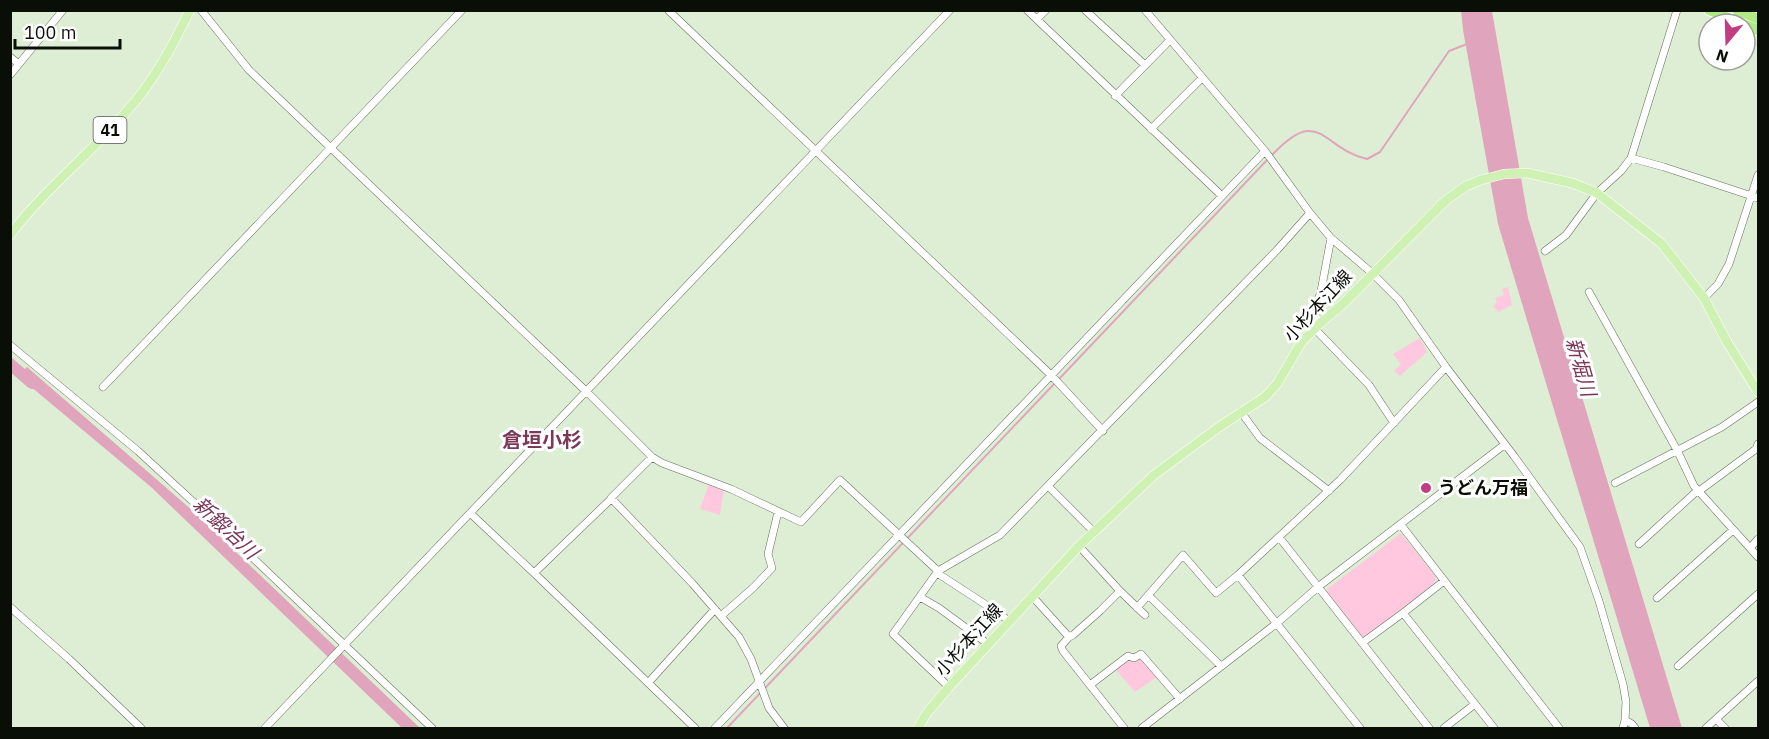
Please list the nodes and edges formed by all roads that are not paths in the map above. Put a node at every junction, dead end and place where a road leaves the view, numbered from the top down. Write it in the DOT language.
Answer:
graph roads {
  1 [pos="63,10"];
  2 [pos="190,10"];
  3 [pos="201,10"];
  4 [pos="462,10"];
  5 [pos="669,10"];
  6 [pos="950,10"];
  7 [pos="1028,10"];
  8 [pos="1046,10"];
  9 [pos="1085,10"];
  10 [pos="1145,10"];
  11 [pos="1677,10"];
  12 [pos="1737,10"];
  13 [pos="1037,19"];
  14 [pos="1758,19"];
  15 [pos="1170,40"];
  16 [pos="10,57"];
  17 [pos="19,64"];
  18 [pos="1145,65"];
  19 [pos="10,75"];
  20 [pos="1202,78"];
  21 [pos="1116,96"];
  22 [pos="1151,129"];
  23 [pos="330,147"];
  24 [pos="816,151"];
  25 [pos="1265,151"];
  26 [pos="1631,158"];
  27 [pos="1758,175"];
  28 [pos="1596,193"];
  29 [pos="1222,196"];
  30 [pos="1755,197"];
  31 [pos="1310,213"];
  32 [pos="10,235"];
  33 [pos="1331,238"];
  34 [pos="1545,251"];
  35 [pos="1372,273"];
  36 [pos="1590,292"];
  37 [pos="1704,298"];
  38 [pos="1317,327"];
  39 [pos="10,345"];
  40 [pos="1446,367"];
  41 [pos="1051,375"];
  42 [pos="103,387"];
  43 [pos="586,392"];
  44 [pos="1758,392"];
  45 [pos="1758,402"];
  46 [pos="1241,412"];
  47 [pos="1394,423"];
  48 [pos="1103,430"];
  49 [pos="1504,444"];
  50 [pos="1758,444"];
  51 [pos="1677,450"];
  52 [pos="652,457"];
  53 [pos="1615,483"];
  54 [pos="1048,486"];
  55 [pos="1329,491"];
  56 [pos="1699,491"];
  57 [pos="611,499"];
  58 [pos="778,512"];
  59 [pos="470,513"];
  60 [pos="1401,525"];
  61 [pos="1733,530"];
  62 [pos="1094,532"];
  63 [pos="898,535"];
  64 [pos="1279,537"];
  65 [pos="1758,540"];
  66 [pos="1640,544"];
  67 [pos="1079,546"];
  68 [pos="1750,548"];
  69 [pos="1758,557"];
  70 [pos="937,572"];
  71 [pos="534,573"];
  72 [pos="1238,575"];
  73 [pos="1444,581"];
  74 [pos="1317,587"];
  75 [pos="1120,591"];
  76 [pos="1758,594"];
  77 [pos="1032,596"];
  78 [pos="1148,596"];
  79 [pos="920,597"];
  80 [pos="1657,598"];
  81 [pos="10,607"];
  82 [pos="1137,608"];
  83 [pos="715,609"];
  84 [pos="1403,614"];
  85 [pos="1145,615"];
  86 [pos="721,616"];
  87 [pos="1009,621"];
  88 [pos="1277,623"];
  89 [pos="1069,638"];
  90 [pos="1362,643"];
  91 [pos="988,644"];
  92 [pos="343,647"];
  93 [pos="1221,666"];
  94 [pos="1678,666"];
  95 [pos="1758,681"];
  96 [pos="759,682"];
  97 [pos="648,683"];
  98 [pos="1090,685"];
  99 [pos="949,687"];
  100 [pos="1180,699"];
  101 [pos="1475,704"];
  102 [pos="1716,719"];
  103 [pos="1625,720"];
  104 [pos="141,729"];
  105 [pos="265,729"];
  106 [pos="432,729"];
  107 [pos="695,729"];
  108 [pos="715,729"];
  109 [pos="784,729"];
  110 [pos="918,729"];
  111 [pos="1124,729"];
  112 [pos="1142,729"];
  113 [pos="1360,729"];
  114 [pos="1429,729"];
  115 [pos="1444,729"];
  116 [pos="1494,729"];
  117 [pos="1559,729"];
  118 [pos="1623,729"];
  119 [pos="1635,729"];
  120 [pos="1706,729"];
  121 [pos="1725,729"];
  1 -- 17 [label="street"];
  2 -- 32 [label="main road, 41"];
  3 -- 23 [label="street"];
  4 -- 23 [label="street"];
  5 -- 24 [label="street"];
  6 -- 24 [label="street"];
  7 -- 13 [label="street"];
  8 -- 13 [label="street"];
  9 -- 18 [label="street"];
  10 -- 15 [label="street"];
  11 -- 26 [label="street"];
  12 -- 14 [label="highway"];
  13 -- 21 [label="street"];
  15 -- 18 [label="street"];
  15 -- 20 [label="street"];
  16 -- 17 [label="street"];
  17 -- 19 [label="street"];
  18 -- 21 [label="street"];
  20 -- 22 [label="street"];
  20 -- 25 [label="street"];
  21 -- 22 [label="street"];
  22 -- 29 [label="street"];
  23 -- 42 [label="street"];
  23 -- 43 [label="street"];
  24 -- 41 [label="street"];
  24 -- 43 [label="street"];
  25 -- 29 [label="street"];
  25 -- 31 [label="street"];
  26 -- 28 [label="street"];
  26 -- 30 [label="street"];
  27 -- 30 [label="street"];
  28 -- 34 [label="street"];
  28 -- 35 [label="main road, 小杉本江線"];
  28 -- 37 [label="main road, 小杉本江線"];
  29 -- 41 [label="street"];
  30 -- 37 [label="street"];
  31 -- 33 [label="street"];
  31 -- 48 [label="street"];
  33 -- 35 [label="street"];
  33 -- 38 [label="street"];
  35 -- 38 [label="main road, 小杉本江線"];
  35 -- 40 [label="street"];
  36 -- 51 [label="street"];
  37 -- 44 [label="main road, 小杉本江線"];
  38 -- 46 [label="main road, 小杉本江線"];
  38 -- 47 [label="street"];
  39 -- 92 [label="street"];
  40 -- 47 [label="street"];
  40 -- 49 [label="street"];
  41 -- 48 [label="street"];
  41 -- 63 [label="street"];
  43 -- 52 [label="street"];
  43 -- 59 [label="street"];
  45 -- 51 [label="street"];
  46 -- 55 [label="street"];
  46 -- 62 [label="main road, 小杉本江線"];
  47 -- 55 [label="street"];
  48 -- 54 [label="street"];
  49 -- 60 [label="street"];
  49 -- 103 [label="street"];
  50 -- 56 [label="street"];
  51 -- 53 [label="street"];
  51 -- 56 [label="street"];
  52 -- 57 [label="street"];
  52 -- 58 [label="street"];
  54 -- 62 [label="street"];
  54 -- 70 [label="street"];
  55 -- 64 [label="street"];
  56 -- 61 [label="street"];
  56 -- 66 [label="street"];
  57 -- 71 [label="street"];
  57 -- 83 [label="street"];
  58 -- 63 [label="street"];
  58 -- 86 [label="street"];
  59 -- 71 [label="street"];
  59 -- 92 [label="street"];
  60 -- 73 [label="street"];
  60 -- 74 [label="street"];
  61 -- 68 [label="street"];
  61 -- 80 [label="street"];
  62 -- 67 [label="main road, 小杉本江線"];
  63 -- 70 [label="street"];
  63 -- 96 [label="street"];
  64 -- 72 [label="street"];
  64 -- 74 [label="street"];
  65 -- 68 [label="street"];
  67 -- 75 [label="street"];
  67 -- 77 [label="main road, 小杉本江線"];
  68 -- 69 [label="street"];
  70 -- 79 [label="street"];
  70 -- 87 [label="street"];
  71 -- 97 [label="street"];
  72 -- 78 [label="street"];
  72 -- 88 [label="street"];
  73 -- 84 [label="street"];
  73 -- 117 [label="street"];
  74 -- 88 [label="street"];
  74 -- 90 [label="street"];
  75 -- 82 [label="street"];
  75 -- 89 [label="street"];
  76 -- 94 [label="street"];
  77 -- 87 [label="main road, 小杉本江線"];
  77 -- 89 [label="street"];
  78 -- 82 [label="street"];
  78 -- 93 [label="street"];
  79 -- 91 [label="street"];
  79 -- 99 [label="street"];
  81 -- 104 [label="street"];
  82 -- 85 [label="street"];
  83 -- 86 [label="street"];
  83 -- 97 [label="street"];
  84 -- 90 [label="street"];
  84 -- 101 [label="street"];
  86 -- 96 [label="street"];
  87 -- 91 [label="main road, 小杉本江線"];
  88 -- 93 [label="street"];
  88 -- 113 [label="street"];
  89 -- 98 [label="street"];
  90 -- 114 [label="street"];
  91 -- 99 [label="main road, 小杉本江線"];
  92 -- 105 [label="street"];
  92 -- 106 [label="street"];
  93 -- 100 [label="street"];
  95 -- 102 [label="street"];
  96 -- 108 [label="street"];
  96 -- 109 [label="street"];
  97 -- 107 [label="street"];
  98 -- 100 [label="street"];
  98 -- 111 [label="street"];
  99 -- 110 [label="main road, 小杉本江線"];
  100 -- 112 [label="street"];
  101 -- 115 [label="street"];
  101 -- 116 [label="street"];
  102 -- 120 [label="street"];
  102 -- 121 [label="street"];
  103 -- 118 [label="street"];
  103 -- 119 [label="street"];
}
